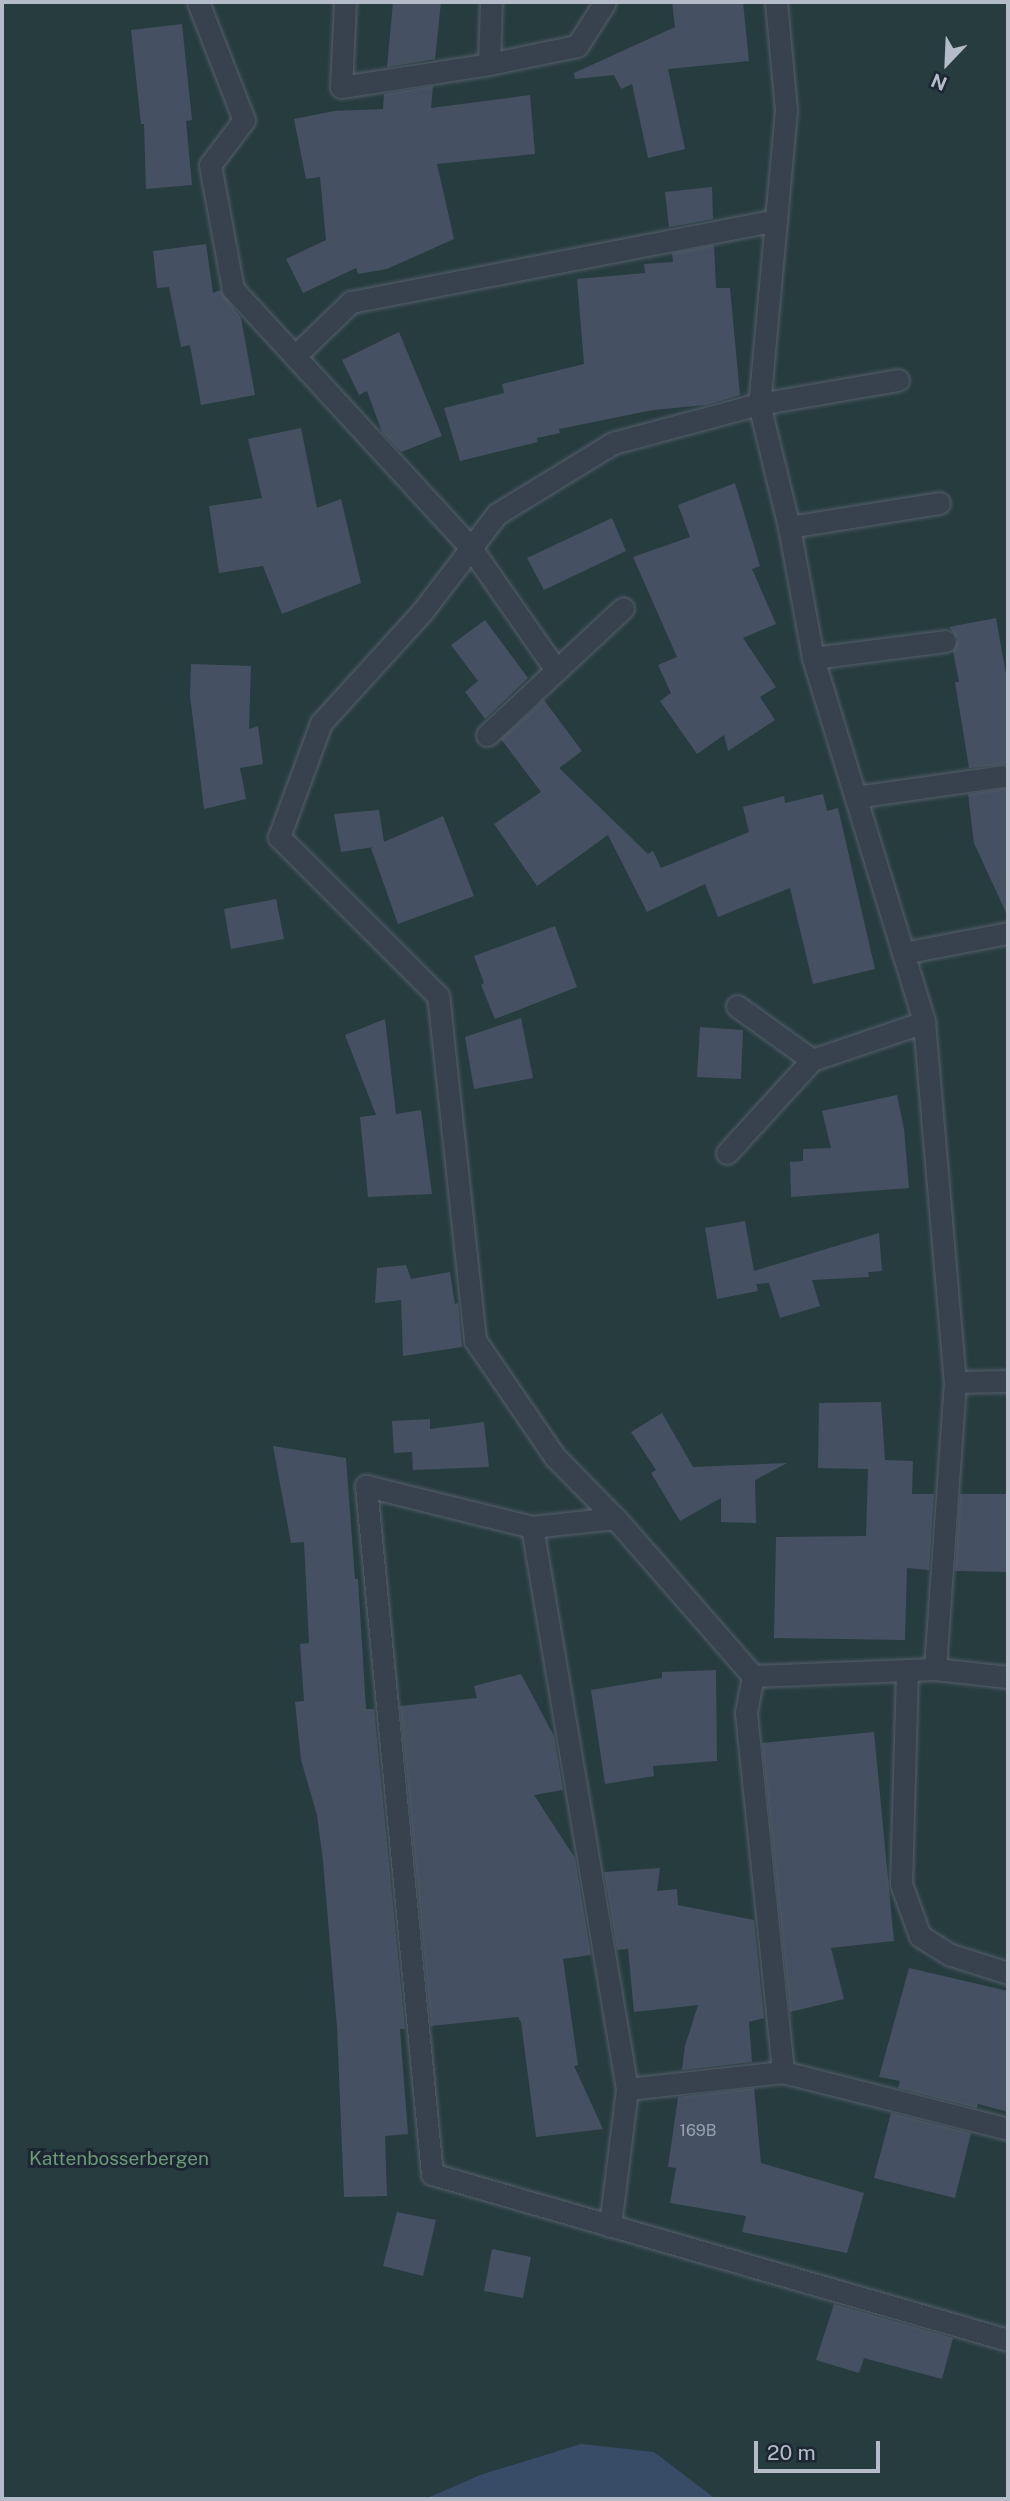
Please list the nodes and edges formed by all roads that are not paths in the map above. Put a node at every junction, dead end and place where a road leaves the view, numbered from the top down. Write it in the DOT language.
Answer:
graph roads {
  1 [pos="198,2"];
  2 [pos="345,2"];
  3 [pos="491,2"];
  4 [pos="605,2"];
  5 [pos="776,2"];
  6 [pos="489,64"];
  7 [pos="776,220"];
  8 [pos="295,356"];
  9 [pos="898,380"];
  10 [pos="759,404"];
  11 [pos="939,503"];
  12 [pos="789,527"];
  13 [pos="471,548"];
  14 [pos="623,608"];
  15 [pos="945,641"];
  16 [pos="813,658"];
  17 [pos="556,670"];
  18 [pos="487,735"];
  19 [pos="1003,776"];
  20 [pos="856,797"];
  21 [pos="1008,933"];
  22 [pos="903,954"];
  23 [pos="737,1006"];
  24 [pos="924,1022"];
  25 [pos="812,1060"];
  26 [pos="727,1153"];
  27 [pos="1008,1381"];
  28 [pos="954,1382"];
  29 [pos="615,1518"];
  30 [pos="532,1527"];
  31 [pos="935,1669"];
  32 [pos="907,1670"];
  33 [pos="753,1676"];
  34 [pos="1008,1677"];
  35 [pos="1008,1973"];
  36 [pos="783,2072"];
  37 [pos="627,2089"];
  38 [pos="1008,2129"];
  39 [pos="610,2226"];
  40 [pos="1008,2340"];
  1 -- 8 [label="lane"];
  2 -- 6 [label="lane"];
  3 -- 6 [label="lane"];
  4 -- 6 [label="lane"];
  5 -- 7 [label="lane"];
  7 -- 8 [label="lane"];
  7 -- 10 [label="lane"];
  8 -- 13 [label="lane"];
  9 -- 10 [label="lane"];
  10 -- 12 [label="lane"];
  10 -- 13 [label="lane"];
  11 -- 12 [label="lane"];
  12 -- 16 [label="lane"];
  13 -- 17 [label="lane"];
  13 -- 29 [label="lane"];
  14 -- 17 [label="lane"];
  15 -- 16 [label="lane"];
  16 -- 20 [label="lane"];
  17 -- 18 [label="lane"];
  19 -- 20 [label="lane"];
  20 -- 22 [label="lane"];
  21 -- 22 [label="lane"];
  22 -- 24 [label="lane"];
  23 -- 25 [label="lane"];
  24 -- 25 [label="lane"];
  24 -- 28 [label="lane"];
  25 -- 26 [label="lane"];
  27 -- 28 [label="lane"];
  28 -- 31 [label="lane"];
  29 -- 30 [label="lane"];
  29 -- 33 [label="lane"];
  30 -- 37 [label="lane"];
  30 -- 39 [label="lane"];
  31 -- 32 [label="lane"];
  31 -- 34 [label="lane"];
  32 -- 33 [label="lane"];
  32 -- 35 [label="lane"];
  33 -- 36 [label="lane"];
  36 -- 37 [label="lane"];
  36 -- 38 [label="lane"];
  37 -- 39 [label="lane"];
  39 -- 40 [label="lane"];
}
